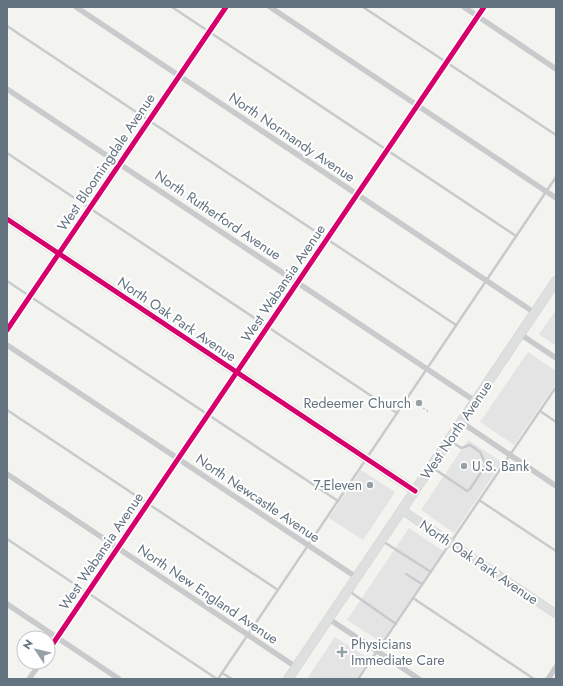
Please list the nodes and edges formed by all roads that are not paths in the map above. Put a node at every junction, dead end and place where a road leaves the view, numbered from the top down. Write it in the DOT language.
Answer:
graph roads {
  1 [pos="76,7"];
  2 [pos="172,7"];
  3 [pos="226,7"];
  4 [pos="270,7"];
  5 [pos="363,7"];
  6 [pos="464,7"];
  7 [pos="484,7"];
  8 [pos="478,16"];
  9 [pos="7,26"];
  10 [pos="209,32"];
  11 [pos="446,62"];
  12 [pos="556,68"];
  13 [pos="180,75"];
  14 [pos="7,89"];
  15 [pos="417,106"];
  16 [pos="149,121"];
  17 [pos="556,135"];
  18 [pos="387,150"];
  19 [pos="7,153"];
  20 [pos="119,164"];
  21 [pos="556,177"];
  22 [pos="546,191"];
  23 [pos="357,195"];
  24 [pos="556,198"];
  25 [pos="90,208"];
  26 [pos="7,220"];
  27 [pos="516,236"];
  28 [pos="327,239"];
  29 [pos="59,254"];
  30 [pos="486,280"];
  31 [pos="7,281"];
  32 [pos="556,281"];
  33 [pos="297,283"];
  34 [pos="30,296"];
  35 [pos="535,313"];
  36 [pos="456,325"];
  37 [pos="267,327"];
  38 [pos="7,330"];
  39 [pos="520,334"];
  40 [pos="7,345"];
  41 [pos="556,358"];
  42 [pos="427,369"];
  43 [pos="236,373"];
  44 [pos="556,387"];
  45 [pos="475,401"];
  46 [pos="7,410"];
  47 [pos="540,411"];
  48 [pos="397,413"];
  49 [pos="208,415"];
  50 [pos="461,422"];
  51 [pos="556,422"];
  52 [pos="449,440"];
  53 [pos="510,455"];
  54 [pos="178,459"];
  55 [pos="366,459"];
  56 [pos="431,467"];
  57 [pos="7,474"];
  58 [pos="556,486"];
  59 [pos="415,491"];
  60 [pos="479,500"];
  61 [pos="338,501"];
  62 [pos="148,504"];
  63 [pos="402,510"];
  64 [pos="7,539"];
  65 [pos="382,540"];
  66 [pos="450,543"];
  67 [pos="308,545"];
  68 [pos="118,548"];
  69 [pos="556,551"];
  70 [pos="431,572"];
  71 [pos="406,574"];
  72 [pos="356,577"];
  73 [pos="422,584"];
  74 [pos="278,590"];
  75 [pos="348,590"];
  76 [pos="88,593"];
  77 [pos="413,598"];
  78 [pos="7,604"];
  79 [pos="556,614"];
  80 [pos="329,618"];
  81 [pos="396,624"];
  82 [pos="248,634"];
  83 [pos="57,638"];
  84 [pos="377,651"];
  85 [pos="296,667"];
  86 [pos="556,667"];
  87 [pos="35,670"];
  88 [pos="222,672"];
  89 [pos="29,679"];
  90 [pos="119,679"];
  91 [pos="218,679"];
  92 [pos="232,679"];
  93 [pos="288,679"];
  94 [pos="358,679"];
  95 [pos="418,679"];
  96 [pos="534,679"];
  97 [pos="548,679"];
  1 -- 13 [label="street, North Normandy Avenue"];
  2 -- 10 [label="lane"];
  3 -- 10 [label="street, West Bloomingdale Avenue"];
  4 -- 15 [label="street"];
  5 -- 11 [label="lane"];
  6 -- 8 [label="street"];
  7 -- 8 [label="street, West Wabansia Avenue"];
  8 -- 11 [label="street, West Wabansia Avenue"];
  8 -- 12 [label="street"];
  9 -- 16 [label="lane"];
  10 -- 13 [label="street, West Bloomingdale Avenue"];
  10 -- 18 [label="lane"];
  11 -- 15 [label="street, West Wabansia Avenue"];
  11 -- 17 [label="lane"];
  13 -- 16 [label="street, West Bloomingdale Avenue"];
  13 -- 23 [label="street, North Normandy Avenue"];
  14 -- 20 [label="street, North Rutherford Avenue"];
  15 -- 18 [label="street, West Wabansia Avenue"];
  15 -- 22 [label="street"];
  16 -- 20 [label="street, West Bloomingdale Avenue"];
  16 -- 28 [label="lane"];
  18 -- 23 [label="street, West Wabansia Avenue"];
  18 -- 27 [label="lane"];
  19 -- 25 [label="lane"];
  20 -- 25 [label="street, West Bloomingdale Avenue"];
  20 -- 33 [label="street, North Rutherford Avenue"];
  21 -- 22 [label="lane"];
  22 -- 24 [label="street"];
  22 -- 27 [label="lane"];
  23 -- 28 [label="street, West Wabansia Avenue"];
  23 -- 30 [label="street, North Normandy Avenue"];
  25 -- 29 [label="street, West Bloomingdale Avenue"];
  25 -- 37 [label="lane"];
  26 -- 29 [label="street, North Oak Park Avenue"];
  27 -- 30 [label="lane"];
  28 -- 33 [label="street, West Wabansia Avenue"];
  28 -- 36 [label="lane"];
  29 -- 34 [label="street, West Bloomingdale Avenue"];
  29 -- 43 [label="street, North Oak Park Avenue"];
  30 -- 35 [label="street, North Normandy Avenue"];
  30 -- 36 [label="lane"];
  31 -- 34 [label="lane"];
  32 -- 35 [label="main road, West North Avenue"];
  33 -- 37 [label="street, West Wabansia Avenue"];
  33 -- 42 [label="street, North Rutherford Avenue"];
  34 -- 38 [label="street, West Bloomingdale Avenue"];
  34 -- 49 [label="lane"];
  35 -- 39 [label="main road, West North Avenue"];
  36 -- 42 [label="lane"];
  37 -- 43 [label="street, West Wabansia Avenue"];
  37 -- 48 [label="lane"];
  39 -- 41 [label="street"];
  39 -- 45 [label="main road, West North Avenue"];
  40 -- 54 [label="street, North Newcastle Avenue"];
  42 -- 45 [label="street, North Rutherford Avenue"];
  42 -- 48 [label="lane"];
  43 -- 49 [label="street, West Wabansia Avenue"];
  43 -- 55 [label="street, North Oak Park Avenue"];
  44 -- 47 [label="lane"];
  45 -- 50 [label="main road, West North Avenue"];
  46 -- 62 [label="lane"];
  47 -- 51 [label="lane"];
  47 -- 53 [label="lane"];
  48 -- 55 [label="lane"];
  49 -- 54 [label="street, West Wabansia Avenue"];
  49 -- 61 [label="lane"];
  50 -- 52 [label="main road, West North Avenue"];
  50 -- 53 [label="street"];
  52 -- 56 [label="main road, West North Avenue"];
  52 -- 56 [label="lane"];
  53 -- 58 [label="street"];
  53 -- 60 [label="lane"];
  54 -- 62 [label="street, West Wabansia Avenue"];
  54 -- 67 [label="street, North Newcastle Avenue"];
  55 -- 59 [label="street, North Oak Park Avenue"];
  55 -- 61 [label="lane"];
  56 -- 59 [label="main road, West North Avenue"];
  57 -- 68 [label="street, North New England Avenue"];
  59 -- 63 [label="main road, West North Avenue"];
  60 -- 66 [label="lane"];
  60 -- 69 [label="lane"];
  61 -- 67 [label="lane"];
  62 -- 68 [label="street, West Wabansia Avenue"];
  62 -- 74 [label="lane"];
  63 -- 65 [label="main road, West North Avenue"];
  63 -- 66 [label="street, North Oak Park Avenue"];
  64 -- 76 [label="lane"];
  65 -- 70 [label="lane"];
  65 -- 72 [label="main road, West North Avenue"];
  66 -- 70 [label="lane"];
  66 -- 79 [label="street, North Oak Park Avenue"];
  67 -- 72 [label="street, North Newcastle Avenue"];
  67 -- 74 [label="lane"];
  68 -- 76 [label="street, West Wabansia Avenue"];
  68 -- 82 [label="street, North New England Avenue"];
  70 -- 73 [label="lane"];
  71 -- 73 [label="lane"];
  72 -- 75 [label="main road, West North Avenue"];
  73 -- 77 [label="lane"];
  74 -- 82 [label="lane"];
  75 -- 80 [label="main road, West North Avenue"];
  75 -- 81 [label="lane"];
  76 -- 83 [label="street, West Wabansia Avenue"];
  76 -- 91 [label="lane"];
  77 -- 81 [label="lane"];
  77 -- 96 [label="lane"];
  78 -- 83 [label="street"];
  80 -- 84 [label="street"];
  80 -- 85 [label="main road, West North Avenue"];
  81 -- 84 [label="lane"];
  82 -- 85 [label="street, North New England Avenue"];
  82 -- 88 [label="lane"];
  83 -- 90 [label="street"];
  84 -- 94 [label="lane"];
  84 -- 95 [label="street"];
  85 -- 93 [label="main road, West North Avenue"];
  86 -- 97 [label="street"];
  87 -- 89 [label="street"];
  88 -- 91 [label="lane"];
  88 -- 92 [label="lane"];
}
